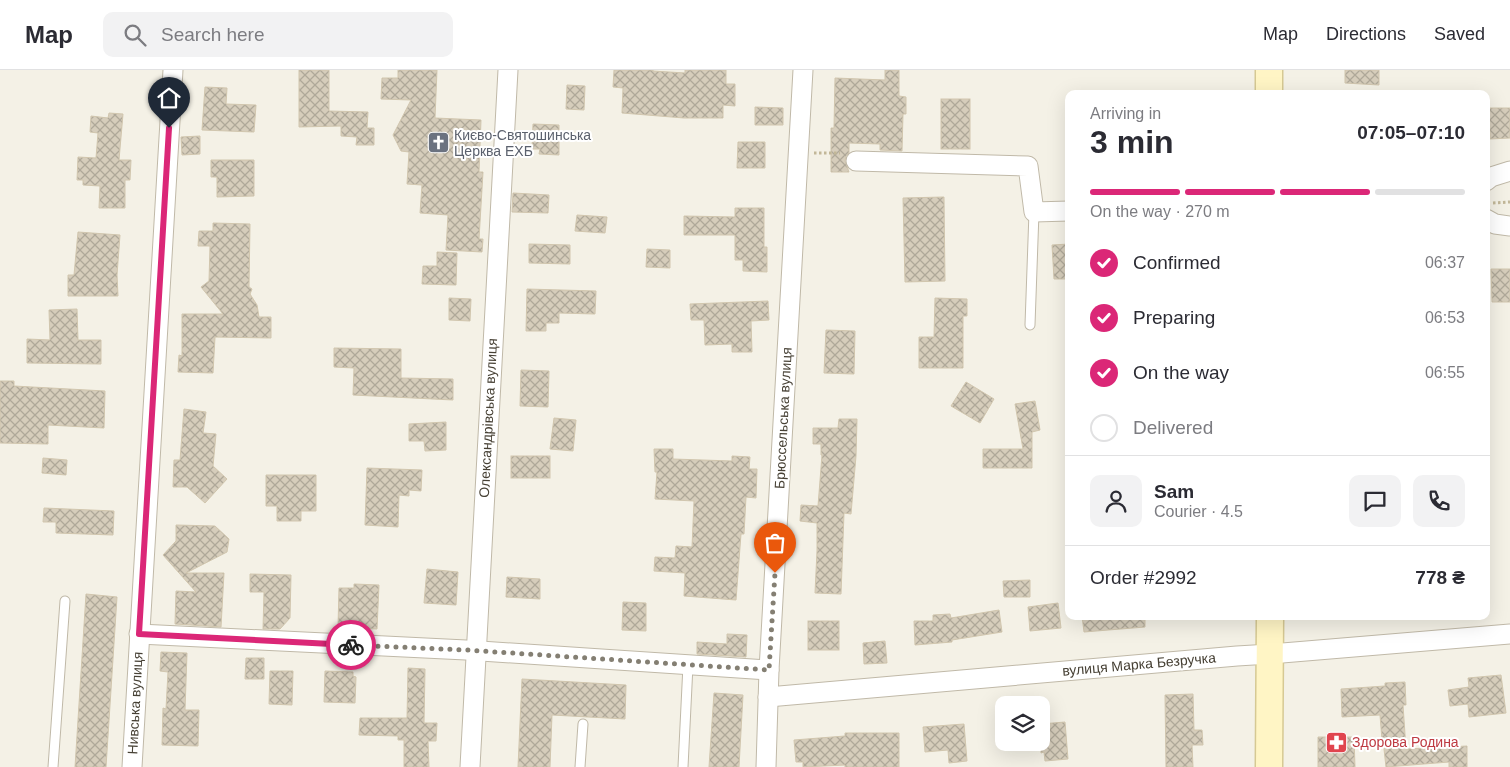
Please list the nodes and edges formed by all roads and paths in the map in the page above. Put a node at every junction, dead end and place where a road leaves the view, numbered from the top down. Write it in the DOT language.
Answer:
graph roads {
  1 [pos="173,70"];
  2 [pos="508,70"];
  3 [pos="803,70"];
  4 [pos="1269,70"];
  5 [pos="1269,90"];
  6 [pos="798,153"];
  7 [pos="856,161"];
  8 [pos="1510,171"];
  9 [pos="1490,178"];
  10 [pos="1510,202"];
  11 [pos="1490,203"];
  12 [pos="1065,211"];
  13 [pos="1034,212"];
  14 [pos="1490,221"];
  15 [pos="1510,226"];
  16 [pos="1030,325"];
  17 [pos="65,601"];
  18 [pos="1270,620"];
  19 [pos="139,634"];
  20 [pos="1510,634"];
  21 [pos="476,651"];
  22 [pos="1270,654"];
  23 [pos="688,665"];
  24 [pos="769,670"];
  25 [pos="768,697"];
  26 [pos="582,724"];
  27 [pos="53,767"];
  28 [pos="132,767"];
  29 [pos="470,767"];
  30 [pos="580,767"];
  31 [pos="682,767"];
  32 [pos="766,767"];
  33 [pos="1269,767"];
  1 -- 19 [label="street, Нивська вулиця"];
  2 -- 21 [label="street, Олександрівська вулиця"];
  3 -- 6 [label="street, Брюссельська вулиця"];
  4 -- 5 [label="main road"];
  6 -- 7 [label="path"];
  6 -- 24 [label="street, Брюссельська вулиця"];
  7 -- 13 [label="street"];
  8 -- 9 [label="street"];
  10 -- 11 [label="path"];
  12 -- 13 [label="street"];
  13 -- 16 [label="lane"];
  14 -- 15 [label="street"];
  17 -- 27 [label="lane"];
  18 -- 22 [label="main road"];
  19 -- 21 [label="street"];
  19 -- 28 [label="street, Нивська вулиця"];
  20 -- 22 [label="street, вулиця Марка Безручка"];
  21 -- 23 [label="street"];
  21 -- 29 [label="street, Олександрівська вулиця"];
  22 -- 25 [label="street, вулиця Марка Безручка"];
  22 -- 33 [label="main road"];
  23 -- 24 [label="street"];
  23 -- 31 [label="lane"];
  24 -- 25 [label="street, Брюссельська вулиця"];
  25 -- 32 [label="street, Брюссельська вулиця"];
  26 -- 30 [label="lane"];
}
